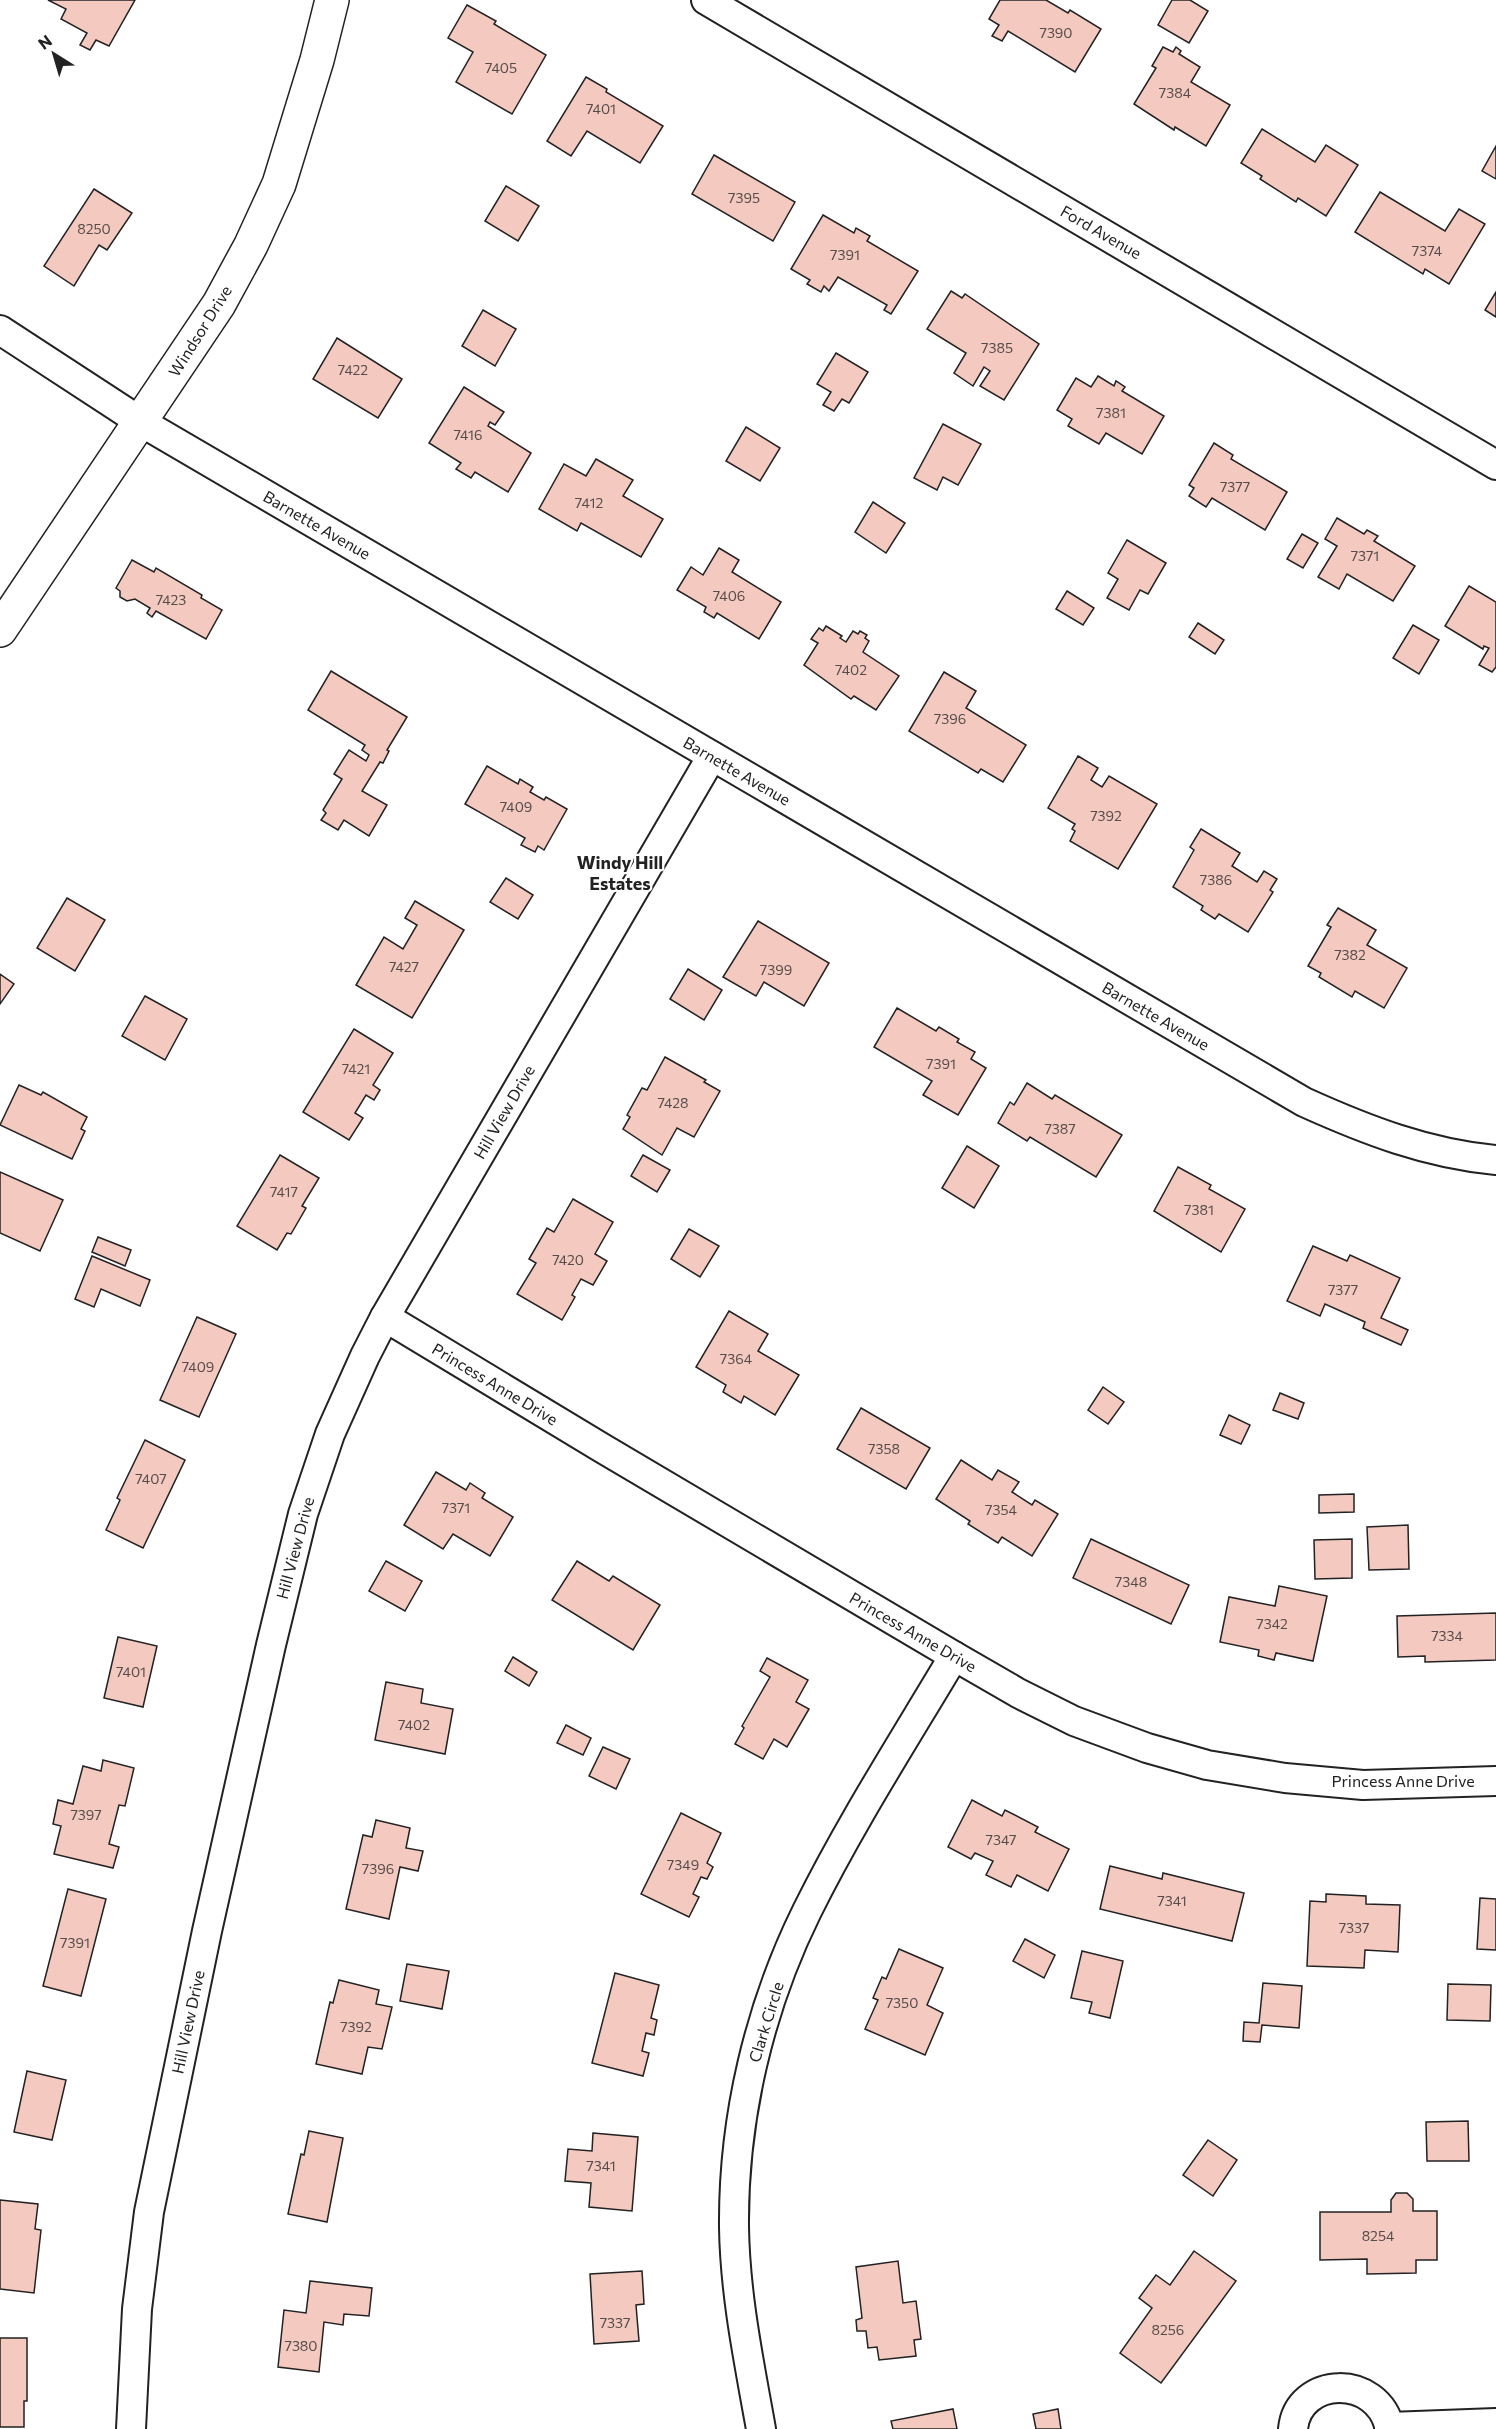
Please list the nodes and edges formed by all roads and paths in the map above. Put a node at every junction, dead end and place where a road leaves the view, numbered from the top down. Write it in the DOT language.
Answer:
graph roads {
  1 [pos="332,0"];
  2 [pos="706,0"];
  3 [pos="0,330"];
  4 [pos="141,422"];
  5 [pos="1496,465"];
  6 [pos="0,630"];
  7 [pos="712,756"];
  8 [pos="1496,1160"];
  9 [pos="385,1317"];
  10 [pos="954,1656"];
  11 [pos="1496,1781"];
  12 [pos="1496,2423"];
  13 [pos="1389,2428"];
  14 [pos="131,2429"];
  15 [pos="761,2429"];
  16 [pos="1293,2429"];
  1 -- 4 [label="street, Windsor Drive"];
  2 -- 5 [label="street, Ford Avenue"];
  3 -- 4 [label="street, Barnette Avenue"];
  4 -- 6 [label="street, Windsor Drive"];
  4 -- 7 [label="street, Barnette Avenue"];
  7 -- 8 [label="street, Barnette Avenue"];
  7 -- 9 [label="street, Hill View Drive"];
  9 -- 10 [label="street, Princess Anne Drive"];
  9 -- 14 [label="street, Hill View Drive"];
  10 -- 11 [label="street, Princess Anne Drive"];
  10 -- 15 [label="street, Clark Circle"];
  12 -- 13 [label="street"];
  13 -- 16 [label="street"];
}
